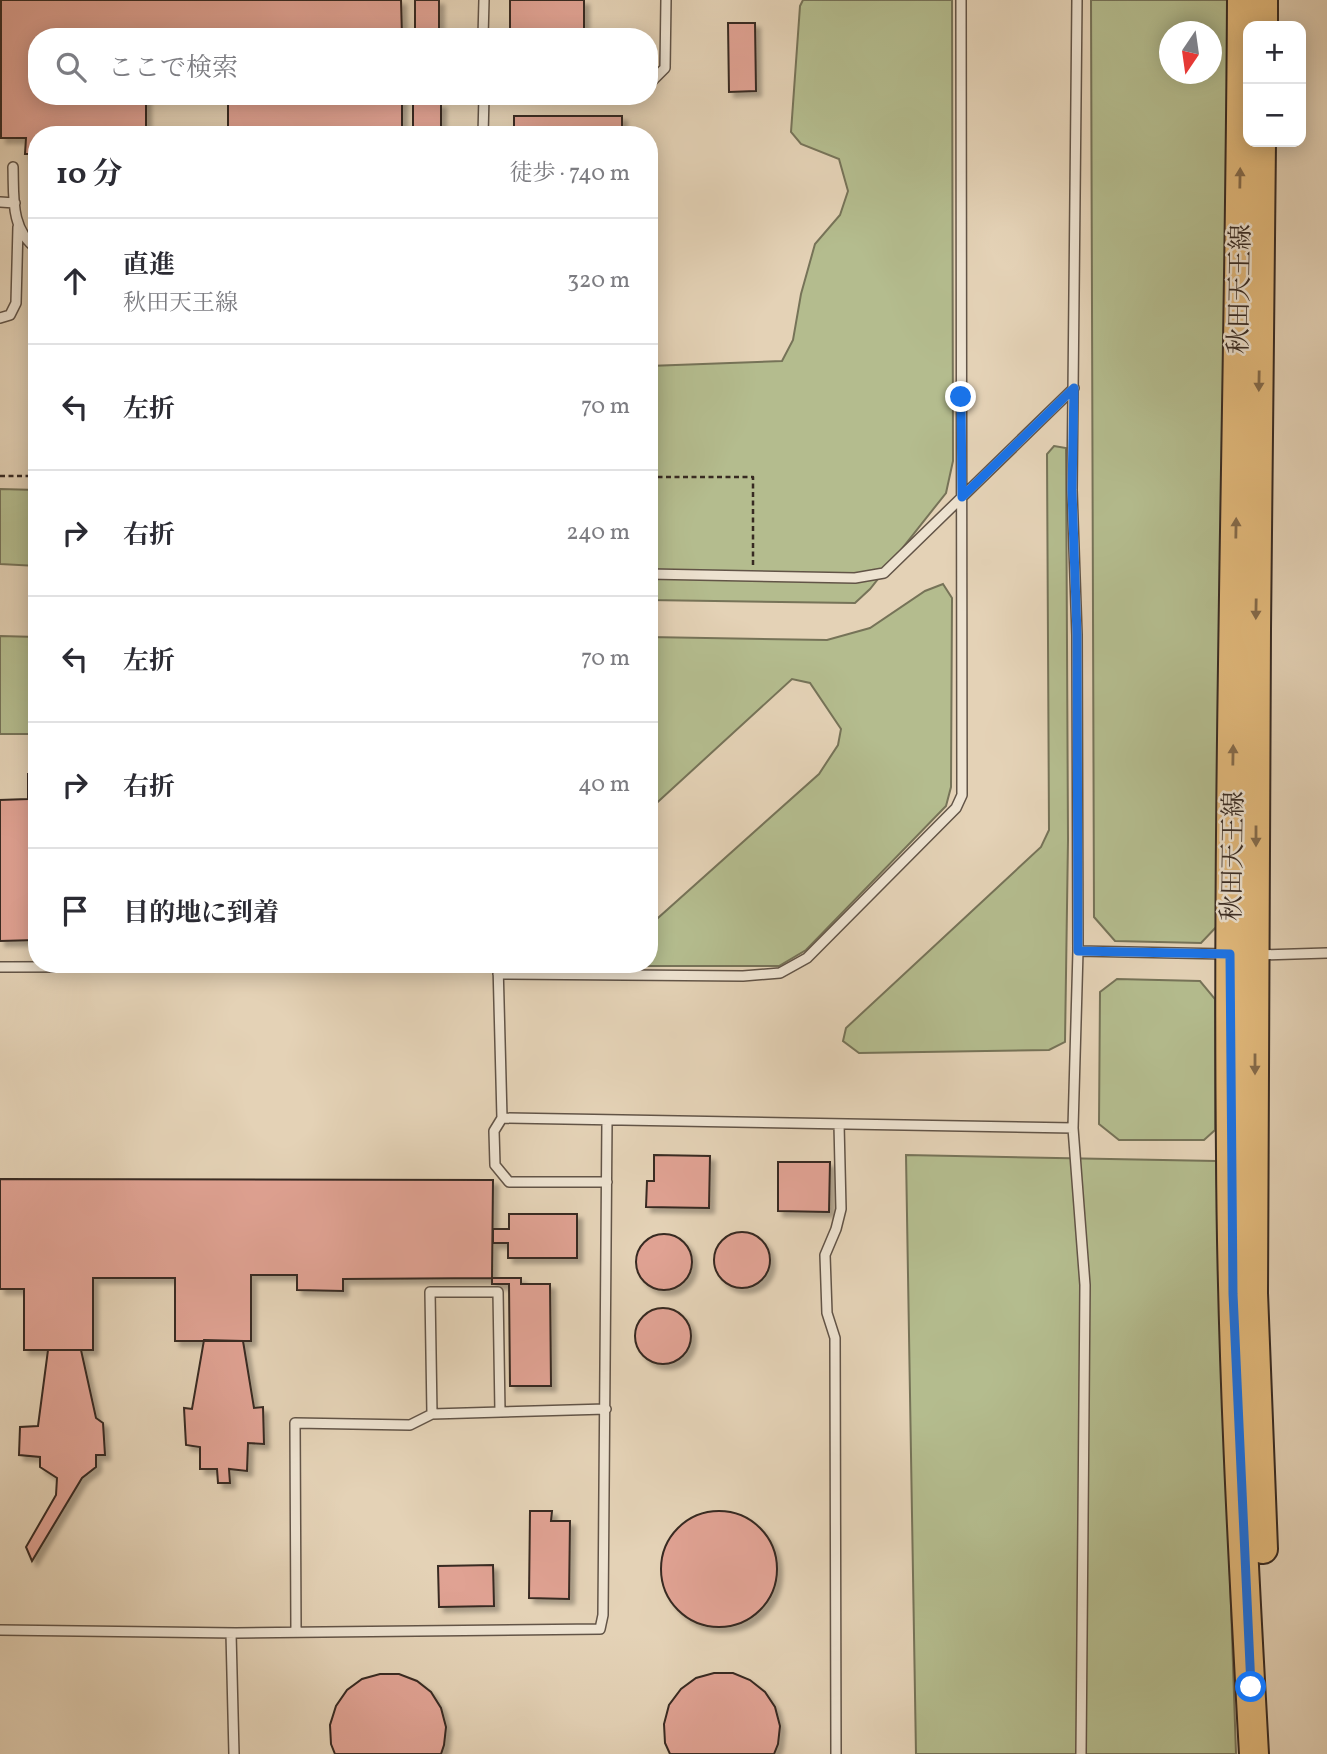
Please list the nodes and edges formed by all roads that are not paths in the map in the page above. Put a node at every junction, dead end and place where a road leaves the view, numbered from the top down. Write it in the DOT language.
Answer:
graph roads {
  1 [pos="484,0"];
  2 [pos="666,0"];
  3 [pos="961,0"];
  4 [pos="1077,0"];
  5 [pos="1242,0"];
  6 [pos="1263,0"];
  7 [pos="1263,21"];
  8 [pos="483,28"];
  9 [pos="658,75"];
  10 [pos="484,105"];
  11 [pos="483,126"];
  12 [pos="1261,147"];
  13 [pos="13,167"];
  14 [pos="0,202"];
  15 [pos="15,203"];
  16 [pos="18,227"];
  17 [pos="28,242"];
  18 [pos="0,318"];
  19 [pos="1074,388"];
  20 [pos="962,497"];
  21 [pos="658,574"];
  22 [pos="1078,951"];
  23 [pos="1327,953"];
  24 [pos="1243,955"];
  25 [pos="0,967"];
  26 [pos="28,967"];
  27 [pos="498,973"];
  28 [pos="651,973"];
  29 [pos="502,1118"];
  30 [pos="607,1119"];
  31 [pos="839,1124"];
  32 [pos="1073,1128"];
  33 [pos="607,1182"];
  34 [pos="606,1409"];
  35 [pos="499,1412"];
  36 [pos="432,1414"];
  37 [pos="0,1630"];
  38 [pos="296,1632"];
  39 [pos="231,1633"];
  40 [pos="234,1754"];
  41 [pos="836,1754"];
  42 [pos="1081,1754"];
  43 [pos="1254,1754"];
  44 [pos="1274,1754"];
  1 -- 8 [label="lane"];
  2 -- 9 [label="lane"];
  3 -- 20 [label="lane"];
  4 -- 19 [label="lane"];
  24 -- 5 [label="main road, 秋田天王線, one-way"];
  6 -- 7 [label="main road"];
  10 -- 11 [label="lane"];
  12 -- 24 [label="main road, 秋田天王線, one-way"];
  13 -- 15 [label="lane"];
  14 -- 15 [label="lane"];
  15 -- 16 [label="lane"];
  16 -- 17 [label="lane"];
  16 -- 18 [label="lane"];
  19 -- 20 [label="lane"];
  19 -- 22 [label="lane"];
  20 -- 21 [label="lane"];
  20 -- 28 [label="lane"];
  22 -- 24 [label="lane"];
  22 -- 32 [label="lane"];
  23 -- 24 [label="lane"];
  24 -- 43 [label="main road, 秋田天王線"];
  24 -- 44 [label="main road, 秋田天王線, one-way"];
  25 -- 26 [label="lane"];
  27 -- 29 [label="lane"];
  29 -- 30 [label="lane"];
  29 -- 33 [label="lane"];
  30 -- 31 [label="lane"];
  30 -- 33 [label="lane"];
  31 -- 32 [label="lane"];
  31 -- 41 [label="lane"];
  32 -- 42 [label="lane"];
  33 -- 34 [label="lane"];
  34 -- 35 [label="lane"];
  34 -- 38 [label="lane"];
  35 -- 36 [label="lane"];
  35 -- 36 [label="lane"];
  36 -- 38 [label="lane"];
  37 -- 39 [label="lane"];
  38 -- 39 [label="lane"];
  39 -- 40 [label="lane"];
}
